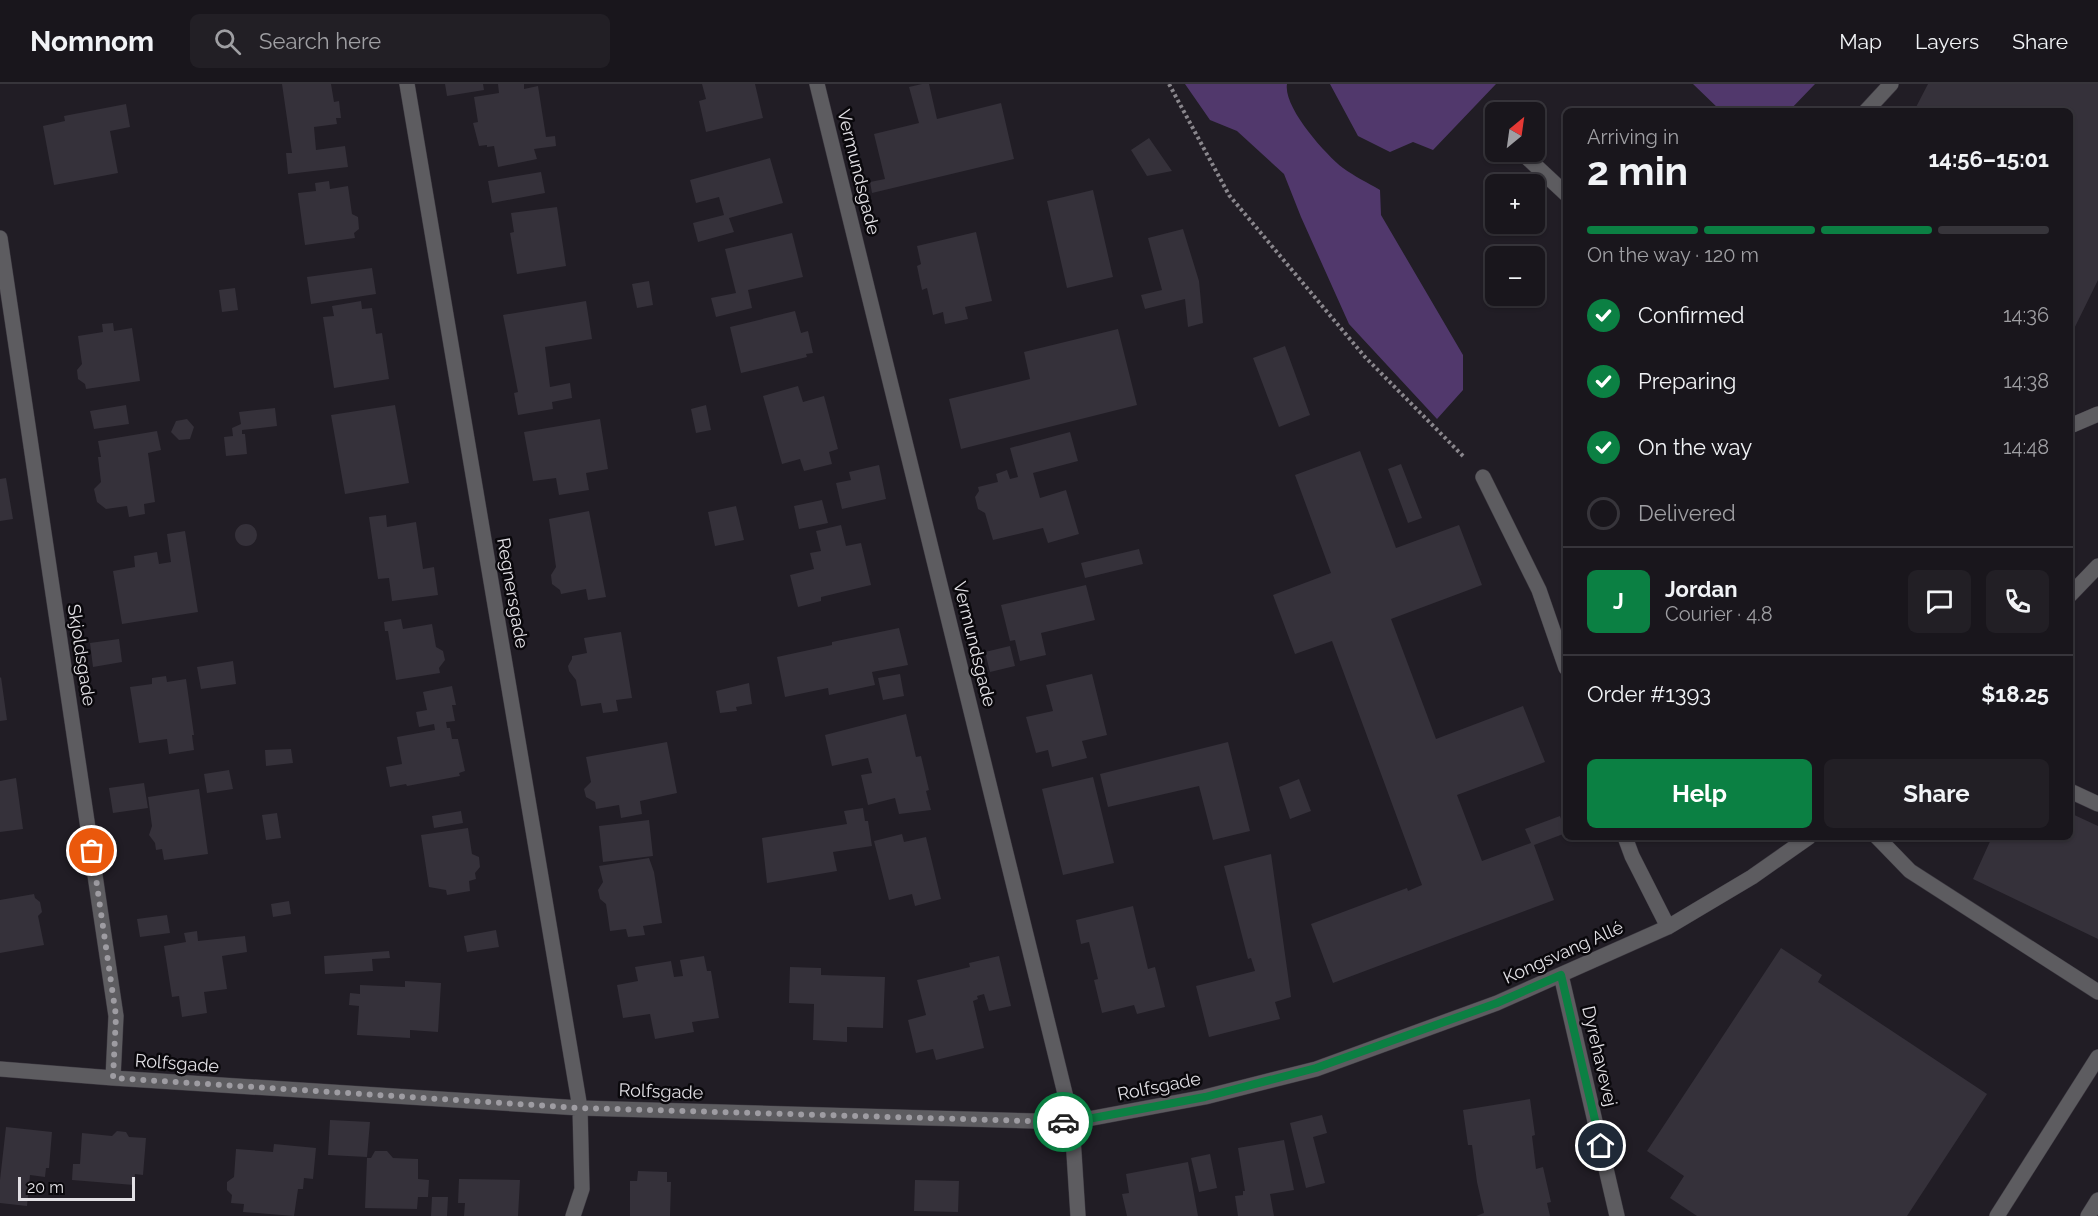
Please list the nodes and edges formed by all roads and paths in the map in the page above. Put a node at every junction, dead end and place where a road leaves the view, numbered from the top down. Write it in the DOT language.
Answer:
graph roads {
  1 [pos="407,84"];
  2 [pos="817,84"];
  3 [pos="1168,84"];
  4 [pos="1891,84"];
  5 [pos="1869,108"];
  6 [pos="1532,162"];
  7 [pos="1563,191"];
  8 [pos="0,238"];
  9 [pos="2098,414"];
  10 [pos="2073,425"];
  11 [pos="1483,477"];
  12 [pos="2098,566"];
  13 [pos="2073,592"];
  14 [pos="1563,659"];
  15 [pos="2073,792"];
  16 [pos="2098,804"];
  17 [pos="1626,840"];
  18 [pos="1805,840"];
  19 [pos="1880,840"];
  20 [pos="1668,927"];
  21 [pos="1561,975"];
  22 [pos="2098,992"];
  23 [pos="2098,1057"];
  24 [pos="1316,1068"];
  25 [pos="0,1069"];
  26 [pos="113,1078"];
  27 [pos="580,1108"];
  28 [pos="1072,1122"];
  29 [pos="2098,1200"];
  30 [pos="573,1216"];
  31 [pos="1078,1216"];
  32 [pos="1617,1216"];
  33 [pos="1997,1216"];
  34 [pos="2088,1216"];
  1 -- 27 [label="street, Regnersgade"];
  2 -- 28 [label="street, Vermundsgade"];
  3 -- 11 [label="path"];
  4 -- 5 [label="street"];
  6 -- 7 [label="street"];
  8 -- 26 [label="street, Skjoldsgade"];
  9 -- 10 [label="street"];
  11 -- 14 [label="street"];
  12 -- 13 [label="street"];
  15 -- 16 [label="street"];
  17 -- 20 [label="street"];
  18 -- 20 [label="street, Kongsvang Allé"];
  19 -- 22 [label="street"];
  20 -- 21 [label="street, Kongsvang Allé"];
  21 -- 24 [label="street, Kongsvang Allé"];
  21 -- 32 [label="street, Dyrehavevej"];
  23 -- 33 [label="street"];
  24 -- 28 [label="street, Rolfsgade"];
  25 -- 26 [label="street, Rolfsgade"];
  26 -- 27 [label="street, Rolfsgade"];
  27 -- 28 [label="street, Rolfsgade"];
  27 -- 30 [label="street, Regnersgade"];
  28 -- 31 [label="street, Vermundsgade"];
  29 -- 34 [label="street"];
}
